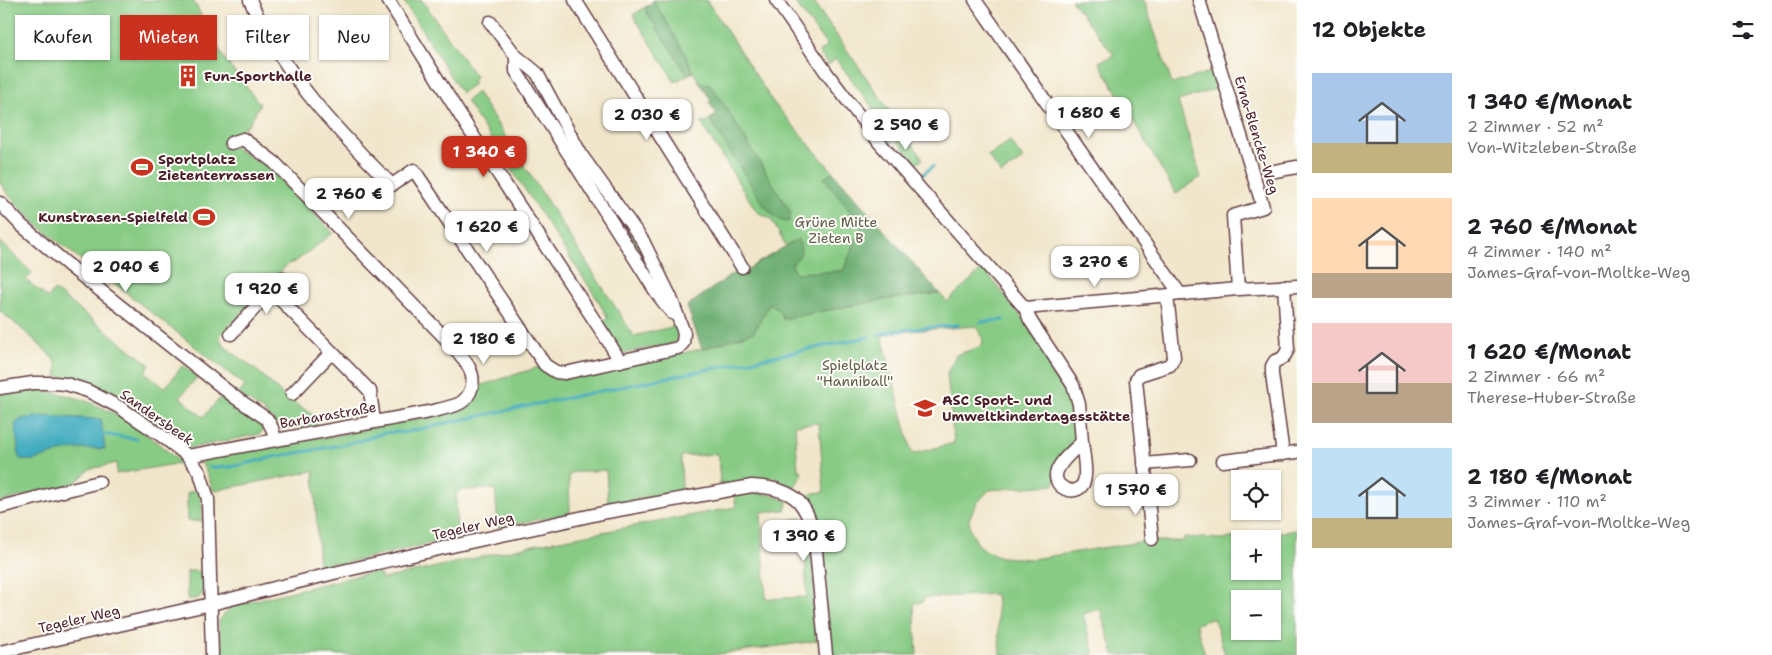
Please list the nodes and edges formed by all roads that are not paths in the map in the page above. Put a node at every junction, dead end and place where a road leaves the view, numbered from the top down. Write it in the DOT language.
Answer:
graph roads {
  1 [pos="250,0"];
  2 [pos="388,0"];
  3 [pos="575,0"];
  4 [pos="776,0"];
  5 [pos="975,0"];
  6 [pos="1199,0"];
  7 [pos="490,22"];
  8 [pos="231,143"];
  9 [pos="1297,167"];
  10 [pos="1275,171"];
  11 [pos="0,203"];
  12 [pos="742,267"];
  13 [pos="282,278"];
  14 [pos="1291,286"];
  15 [pos="1238,289"];
  16 [pos="271,290"];
  17 [pos="1180,294"];
  18 [pos="1167,296"];
  19 [pos="1025,308"];
  20 [pos="230,334"];
  21 [pos="332,352"];
  22 [pos="620,360"];
  23 [pos="0,388"];
  24 [pos="292,394"];
  25 [pos="374,422"];
  26 [pos="275,440"];
  27 [pos="1082,442"];
  28 [pos="1297,452"];
  29 [pos="1283,454"];
  30 [pos="188,456"];
  31 [pos="1190,460"];
  32 [pos="1223,461"];
  33 [pos="1144,464"];
  34 [pos="99,482"];
  35 [pos="0,506"];
  36 [pos="1152,540"];
  37 [pos="211,604"];
  38 [pos="0,652"];
  39 [pos="212,655"];
  40 [pos="826,655"];
  1 -- 22 [label="street"];
  2 -- 22 [label="street"];
  3 -- 12 [label="street"];
  4 -- 19 [label="street"];
  5 -- 17 [label="street"];
  6 -- 15 [label="street, Erna-Blencke-Weg"];
  7 -- 22 [label="street"];
  8 -- 25 [label="street, Barbarastraße"];
  9 -- 10 [label="street"];
  11 -- 26 [label="street"];
  13 -- 16 [label="street"];
  14 -- 15 [label="street"];
  14 -- 29 [label="street"];
  15 -- 17 [label="street"];
  16 -- 20 [label="street"];
  16 -- 21 [label="street"];
  17 -- 18 [label="street"];
  18 -- 19 [label="street"];
  18 -- 33 [label="street"];
  19 -- 27 [label="street"];
  21 -- 24 [label="street"];
  21 -- 25 [label="street"];
  23 -- 30 [label="street, Sandersbeek"];
  25 -- 26 [label="street, Barbarastraße"];
  26 -- 30 [label="street, Barbarastraße"];
  28 -- 29 [label="street"];
  29 -- 32 [label="street"];
  30 -- 37 [label="street, Sandersbeek"];
  31 -- 33 [label="street"];
  33 -- 36 [label="street"];
  34 -- 35 [label="street"];
  37 -- 38 [label="street, Tegeler Weg"];
  37 -- 39 [label="street, Sandersbeek"];
  37 -- 40 [label="street, Tegeler Weg"];
}
